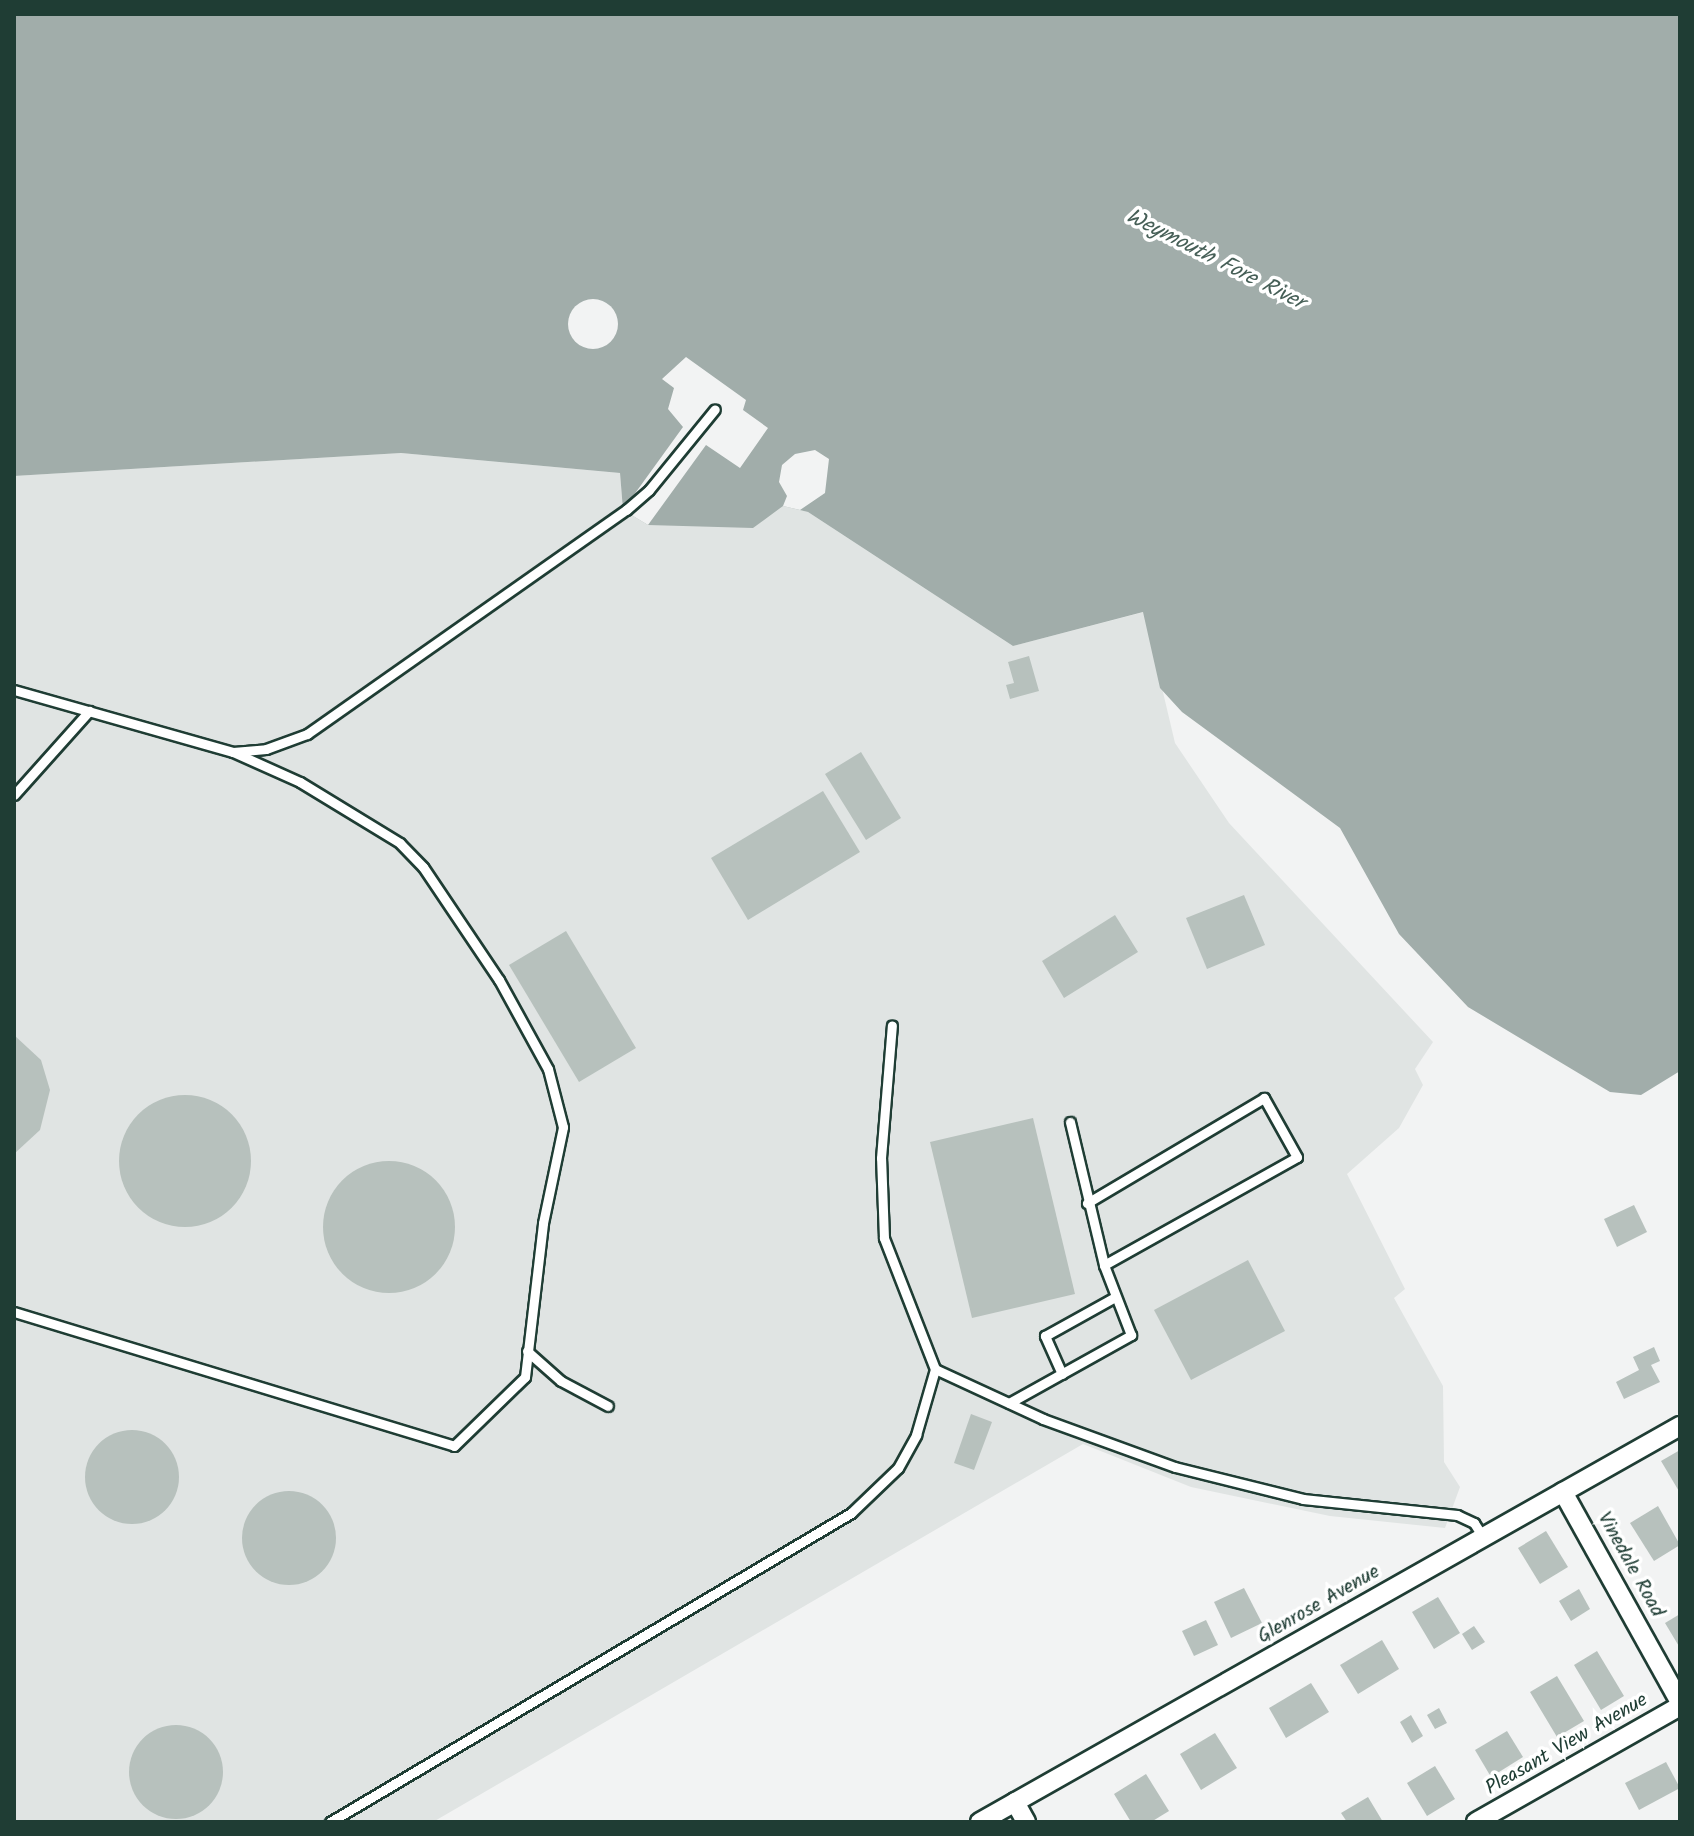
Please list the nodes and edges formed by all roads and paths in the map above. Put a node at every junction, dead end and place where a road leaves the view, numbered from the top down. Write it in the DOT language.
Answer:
graph roads {
  1 [pos="715,409"];
  2 [pos="14,690"];
  3 [pos="89,711"];
  4 [pos="233,752"];
  5 [pos="14,795"];
  6 [pos="892,1025"];
  7 [pos="1070,1122"];
  8 [pos="1087,1203"];
  9 [pos="1104,1265"];
  10 [pos="1115,1297"];
  11 [pos="14,1312"];
  12 [pos="527,1351"];
  13 [pos="935,1369"];
  14 [pos="1062,1374"];
  15 [pos="1009,1403"];
  16 [pos="608,1406"];
  17 [pos="1680,1426"];
  18 [pos="1563,1492"];
  19 [pos="1483,1537"];
  20 [pos="1680,1704"];
  21 [pos="1015,1802"];
  22 [pos="330,1822"];
  23 [pos="980,1822"];
  24 [pos="1026,1822"];
  25 [pos="1476,1822"];
  1 -- 4 [label="lane"];
  2 -- 3 [label="lane"];
  3 -- 4 [label="lane"];
  3 -- 5 [label="lane"];
  4 -- 12 [label="lane"];
  6 -- 13 [label="lane"];
  7 -- 8 [label="lane"];
  8 -- 9 [label="lane"];
  8 -- 9 [label="lane"];
  9 -- 10 [label="lane"];
  10 -- 14 [label="lane"];
  10 -- 14 [label="lane"];
  11 -- 12 [label="lane"];
  12 -- 16 [label="lane"];
  13 -- 15 [label="lane"];
  13 -- 22 [label="lane"];
  14 -- 15 [label="lane"];
  15 -- 19 [label="lane"];
  17 -- 18 [label="street, Glenrose Avenue"];
  18 -- 19 [label="street, Glenrose Avenue"];
  18 -- 20 [label="street, Vinedale Road"];
  19 -- 21 [label="street, Glenrose Avenue"];
  20 -- 25 [label="street, Pleasant View Avenue"];
  21 -- 23 [label="street, Glenrose Avenue"];
  21 -- 24 [label="street"];
}
